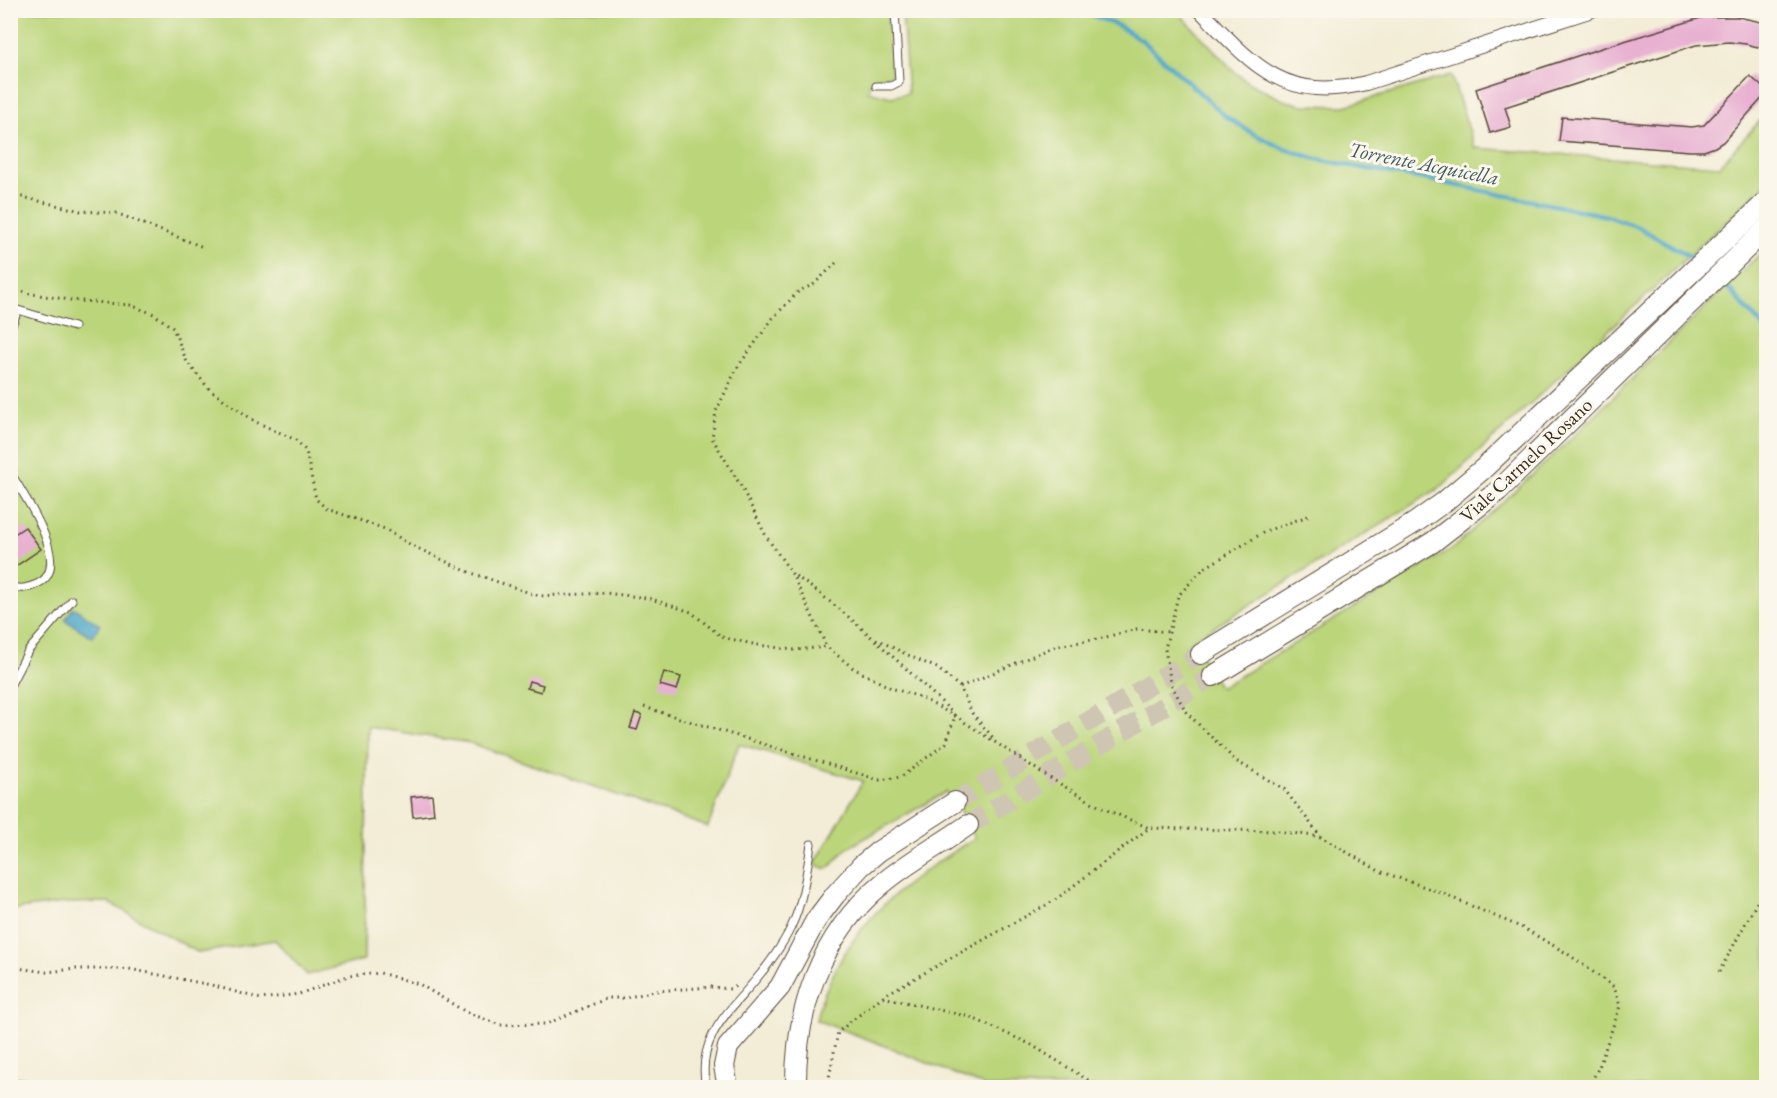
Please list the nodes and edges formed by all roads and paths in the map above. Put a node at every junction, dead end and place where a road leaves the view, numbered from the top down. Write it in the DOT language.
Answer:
graph roads {
  1 [pos="895,10"];
  2 [pos="1200,10"];
  3 [pos="1592,11"];
  4 [pos="876,86"];
  5 [pos="10,193"];
  6 [pos="1767,202"];
  7 [pos="1767,229"];
  8 [pos="204,247"];
  9 [pos="836,264"];
  10 [pos="10,297"];
  11 [pos="74,327"];
  12 [pos="10,330"];
  13 [pos="10,472"];
  14 [pos="792,574"];
  15 [pos="10,586"];
  16 [pos="72,600"];
  17 [pos="1169,632"];
  18 [pos="872,636"];
  19 [pos="827,647"];
  20 [pos="1201,654"];
  21 [pos="1213,676"];
  22 [pos="10,686"];
  23 [pos="960,687"];
  24 [pos="644,707"];
  25 [pos="955,716"];
  26 [pos="998,744"];
  27 [pos="955,802"];
  28 [pos="968,825"];
  29 [pos="1149,828"];
  30 [pos="811,844"];
  31 [pos="1767,886"];
  32 [pos="10,967"];
  33 [pos="1719,972"];
  34 [pos="738,984"];
  35 [pos="883,996"];
  36 [pos="706,1088"];
  37 [pos="728,1088"];
  38 [pos="796,1088"];
  39 [pos="826,1088"];
  40 [pos="1101,1088"];
  41 [pos="1588,1088"];
  1 -- 4 [label="lane"];
  2 -- 3 [label="street"];
  5 -- 8 [label="path"];
  6 -- 20 [label="main road, Viale Carmelo Rosano"];
  7 -- 21 [label="main road, Viale Carmelo Rosano"];
  9 -- 14 [label="path"];
  10 -- 19 [label="path"];
  11 -- 12 [label="lane"];
  13 -- 15 [label="lane"];
  14 -- 18 [label="path"];
  14 -- 19 [label="path"];
  16 -- 22 [label="lane"];
  17 -- 23 [label="path"];
  18 -- 23 [label="path"];
  18 -- 25 [label="path"];
  19 -- 25 [label="path"];
  23 -- 26 [label="path"];
  24 -- 25 [label="path"];
  25 -- 26 [label="path"];
  26 -- 29 [label="path"];
  27 -- 37 [label="main road"];
  28 -- 38 [label="main road"];
  29 -- 35 [label="path"];
  29 -- 41 [label="path"];
  30 -- 36 [label="lane"];
  31 -- 33 [label="path"];
  32 -- 34 [label="path"];
  35 -- 39 [label="path"];
  35 -- 40 [label="path"];
}
